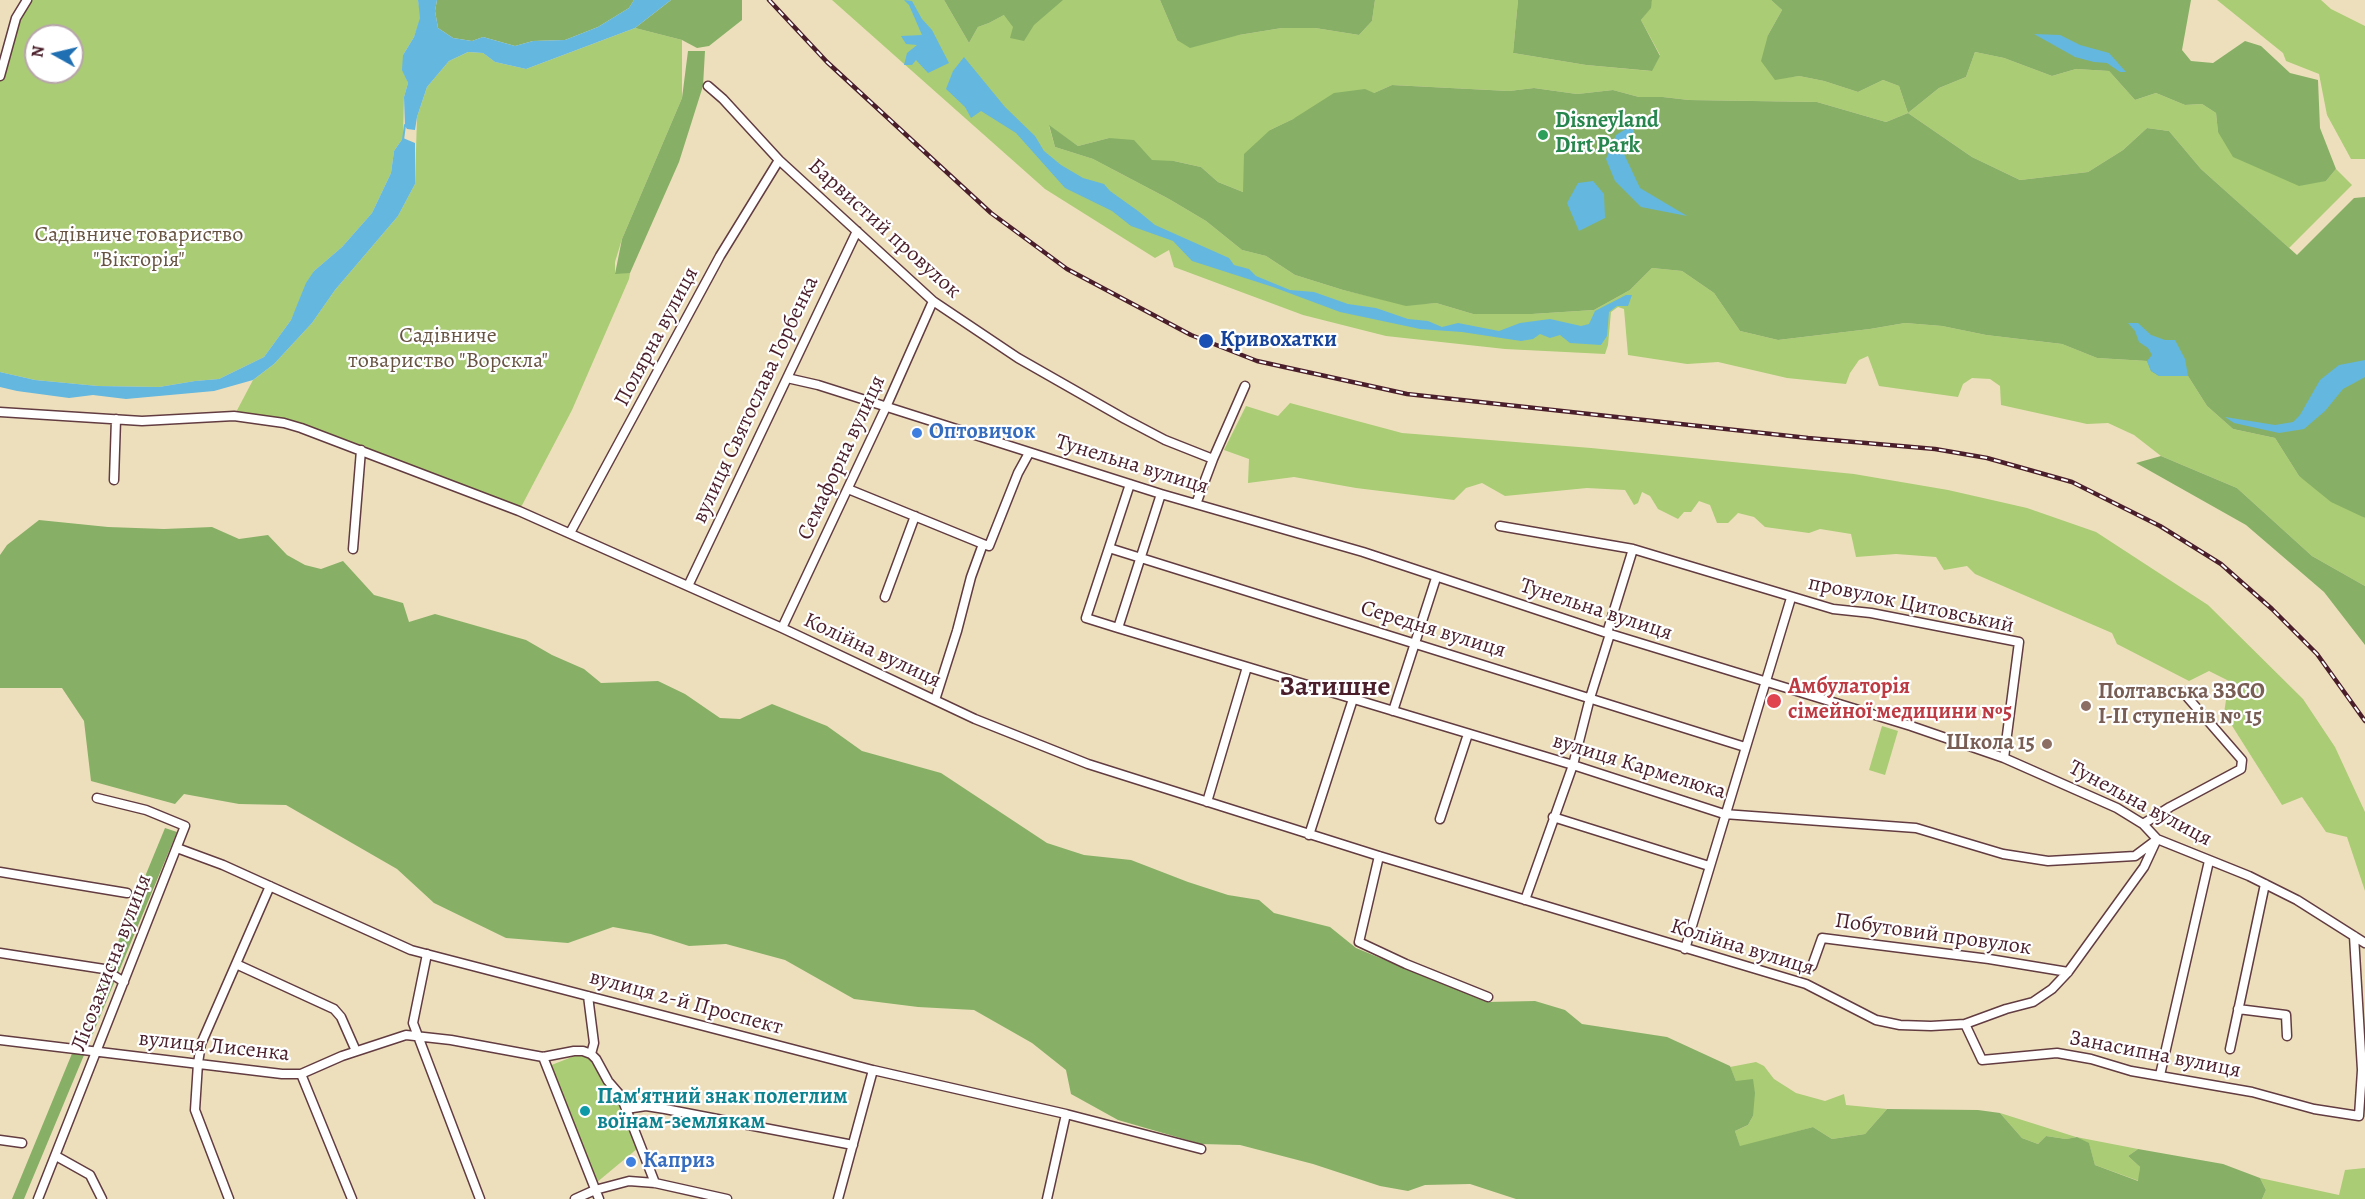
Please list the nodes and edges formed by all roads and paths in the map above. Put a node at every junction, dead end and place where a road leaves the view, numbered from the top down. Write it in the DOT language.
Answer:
graph roads {
  1 [pos="27,0"];
  2 [pos="0,75"];
  3 [pos="708,86"];
  4 [pos="780,160"];
  5 [pos="857,231"];
  6 [pos="933,301"];
  7 [pos="787,378"];
  8 [pos="1245,386"];
  9 [pos="886,407"];
  10 [pos="0,412"];
  11 [pos="116,419"];
  12 [pos="361,450"];
  13 [pos="1029,453"];
  14 [pos="1213,459"];
  15 [pos="114,480"];
  16 [pos="1130,484"];
  17 [pos="848,489"];
  18 [pos="1161,494"];
  19 [pos="1197,504"];
  20 [pos="915,516"];
  21 [pos="1500,526"];
  22 [pos="570,533"];
  23 [pos="983,544"];
  24 [pos="1109,548"];
  25 [pos="353,549"];
  26 [pos="1633,549"];
  27 [pos="1140,558"];
  28 [pos="1436,578"];
  29 [pos="688,586"];
  30 [pos="885,597"];
  31 [pos="1791,598"];
  32 [pos="782,628"];
  33 [pos="1118,628"];
  34 [pos="1608,634"];
  35 [pos="1414,642"];
  36 [pos="1247,667"];
  37 [pos="1765,682"];
  38 [pos="2182,692"];
  39 [pos="1590,698"];
  40 [pos="1353,699"];
  41 [pos="934,700"];
  42 [pos="1393,711"];
  43 [pos="1468,734"];
  44 [pos="1745,747"];
  45 [pos="2004,758"];
  46 [pos="1573,765"];
  47 [pos="98,798"];
  48 [pos="1207,802"];
  49 [pos="1724,814"];
  50 [pos="1553,817"];
  51 [pos="1440,819"];
  52 [pos="2143,824"];
  53 [pos="1309,835"];
  54 [pos="2157,839"];
  55 [pos="177,848"];
  56 [pos="1379,856"];
  57 [pos="2209,861"];
  58 [pos="1709,866"];
  59 [pos="0,872"];
  60 [pos="2265,884"];
  61 [pos="270,886"];
  62 [pos="127,893"];
  63 [pos="1525,900"];
  64 [pos="2354,936"];
  65 [pos="2365,943"];
  66 [pos="1685,949"];
  67 [pos="0,953"];
  68 [pos="427,954"];
  69 [pos="236,964"];
  70 [pos="1812,966"];
  71 [pos="2068,972"];
  72 [pos="124,982"];
  73 [pos="588,996"];
  74 [pos="1488,997"];
  75 [pos="2238,1009"];
  76 [pos="1965,1024"];
  77 [pos="417,1036"];
  78 [pos="2286,1036"];
  79 [pos="0,1040"];
  80 [pos="2230,1048"];
  81 [pos="97,1051"];
  82 [pos="356,1051"];
  83 [pos="591,1054"];
  84 [pos="543,1058"];
  85 [pos="198,1063"];
  86 [pos="873,1070"];
  87 [pos="301,1074"];
  88 [pos="2160,1076"];
  89 [pos="626,1109"];
  90 [pos="1066,1114"];
  91 [pos="0,1140"];
  92 [pos="22,1143"];
  93 [pos="853,1145"];
  94 [pos="1201,1149"];
  95 [pos="56,1156"];
  96 [pos="655,1182"];
  97 [pos="597,1195"];
  98 [pos="38,1199"];
  99 [pos="102,1199"];
  100 [pos="229,1199"];
  101 [pos="352,1199"];
  102 [pos="480,1199"];
  103 [pos="575,1199"];
  104 [pos="727,1199"];
  105 [pos="838,1199"];
  106 [pos="1047,1199"];
  1 -- 2 [label="street"];
  3 -- 4 [label="street, Барвистий провулок"];
  4 -- 5 [label="street, Барвистий провулок"];
  4 -- 22 [label="street, Полярна вулиця"];
  5 -- 6 [label="street, Барвистий провулок"];
  5 -- 7 [label="street, вулиця Святослава Горбенка"];
  6 -- 9 [label="street, Семафорна вулиця"];
  6 -- 14 [label="street, Барвистий провулок"];
  7 -- 9 [label="street, Тунельна вулиця"];
  7 -- 29 [label="street, вулиця Святослава Горбенка"];
  8 -- 14 [label="street"];
  9 -- 13 [label="street, Тунельна вулиця"];
  9 -- 17 [label="street, Семафорна вулиця"];
  10 -- 11 [label="street, Колійна вулиця"];
  11 -- 12 [label="street, Колійна вулиця"];
  11 -- 15 [label="street"];
  12 -- 22 [label="street, Колійна вулиця"];
  12 -- 25 [label="street"];
  13 -- 16 [label="street, Тунельна вулиця"];
  13 -- 23 [label="street"];
  14 -- 19 [label="street"];
  16 -- 18 [label="street, Тунельна вулиця"];
  16 -- 24 [label="street"];
  17 -- 20 [label="street"];
  17 -- 32 [label="street, Семафорна вулиця"];
  18 -- 19 [label="street, Тунельна вулиця"];
  18 -- 27 [label="street"];
  19 -- 28 [label="street, Тунельна вулиця"];
  20 -- 23 [label="street"];
  20 -- 30 [label="street"];
  21 -- 26 [label="street"];
  22 -- 29 [label="street, Колійна вулиця"];
  23 -- 41 [label="street"];
  24 -- 27 [label="street, Середня вулиця"];
  24 -- 33 [label="street, вулиця Кармелюка"];
  26 -- 31 [label="street"];
  26 -- 34 [label="street"];
  27 -- 33 [label="street"];
  27 -- 35 [label="street, Середня вулиця"];
  28 -- 34 [label="street, Тунельна вулиця"];
  28 -- 35 [label="street"];
  29 -- 32 [label="street, Колійна вулиця"];
  31 -- 37 [label="street"];
  31 -- 45 [label="street, провулок Цитовський"];
  32 -- 41 [label="street, Колійна вулиця"];
  33 -- 36 [label="street, вулиця Кармелюка"];
  34 -- 37 [label="street, Тунельна вулиця"];
  34 -- 39 [label="street"];
  35 -- 39 [label="street, Середня вулиця"];
  35 -- 42 [label="street"];
  36 -- 40 [label="street, вулиця Кармелюка"];
  36 -- 48 [label="street"];
  37 -- 44 [label="street"];
  37 -- 45 [label="street, Тунельна вулиця"];
  38 -- 52 [label="street"];
  39 -- 44 [label="street, Середня вулиця"];
  39 -- 46 [label="street"];
  40 -- 42 [label="street, вулиця Кармелюка"];
  40 -- 53 [label="street"];
  41 -- 48 [label="street, Колійна вулиця"];
  42 -- 43 [label="street, вулиця Кармелюка"];
  43 -- 46 [label="street, вулиця Кармелюка"];
  43 -- 51 [label="street"];
  44 -- 49 [label="street"];
  45 -- 52 [label="street, Тунельна вулиця"];
  46 -- 49 [label="street, вулиця Кармелюка"];
  46 -- 50 [label="street"];
  47 -- 55 [label="street, Лісозахисна вулиця"];
  48 -- 53 [label="street, Колійна вулиця"];
  49 -- 54 [label="street, вулиця Кармелюка"];
  49 -- 58 [label="street"];
  50 -- 58 [label="street"];
  50 -- 63 [label="street"];
  52 -- 54 [label="street, Тунельна вулиця"];
  53 -- 56 [label="street, Колійна вулиця"];
  54 -- 57 [label="street, Тунельна вулиця"];
  54 -- 71 [label="street, Колійна вулиця"];
  55 -- 61 [label="street, вулиця 2-й Проспект"];
  55 -- 72 [label="street, Лісозахисна вулиця"];
  56 -- 63 [label="street, Колійна вулиця"];
  56 -- 74 [label="street"];
  57 -- 60 [label="street, Тунельна вулиця"];
  57 -- 88 [label="street"];
  58 -- 66 [label="street"];
  59 -- 62 [label="street"];
  60 -- 64 [label="street, Тунельна вулиця"];
  60 -- 75 [label="street"];
  61 -- 68 [label="street, вулиця 2-й Проспект"];
  61 -- 69 [label="street"];
  63 -- 66 [label="street, Колійна вулиця"];
  64 -- 65 [label="street, Тунельна вулиця"];
  64 -- 88 [label="street, Занасипна вулиця"];
  66 -- 76 [label="street, Колійна вулиця"];
  67 -- 72 [label="street"];
  68 -- 73 [label="street, вулиця 2-й Проспект"];
  68 -- 77 [label="street"];
  69 -- 82 [label="street"];
  69 -- 85 [label="street"];
  70 -- 71 [label="street, Побутовий провулок"];
  71 -- 76 [label="street, Колійна вулиця"];
  72 -- 81 [label="street, Лісозахисна вулиця"];
  73 -- 83 [label="street"];
  73 -- 86 [label="street, вулиця 2-й Проспект"];
  75 -- 78 [label="street"];
  75 -- 80 [label="street"];
  76 -- 88 [label="street, Занасипна вулиця"];
  77 -- 82 [label="street, вулиця Лисенка"];
  77 -- 84 [label="street, вулиця Лисенка"];
  77 -- 102 [label="street"];
  79 -- 81 [label="street, вулиця Лисенка"];
  81 -- 85 [label="street, вулиця Лисенка"];
  81 -- 95 [label="street, Лісозахисна вулиця"];
  82 -- 87 [label="street, вулиця Лисенка"];
  83 -- 84 [label="street, вулиця Лисенка"];
  83 -- 89 [label="street"];
  84 -- 97 [label="street"];
  85 -- 87 [label="street, вулиця Лисенка"];
  85 -- 100 [label="street"];
  86 -- 90 [label="street, вулиця 2-й Проспект"];
  86 -- 93 [label="street"];
  87 -- 101 [label="street"];
  89 -- 93 [label="street"];
  89 -- 96 [label="street"];
  90 -- 94 [label="street, вулиця 2-й Проспект"];
  90 -- 106 [label="street"];
  91 -- 92 [label="street"];
  93 -- 105 [label="street"];
  95 -- 98 [label="street, Лісозахисна вулиця"];
  95 -- 99 [label="street"];
  96 -- 97 [label="street"];
  96 -- 104 [label="street"];
  97 -- 103 [label="street"];
}
